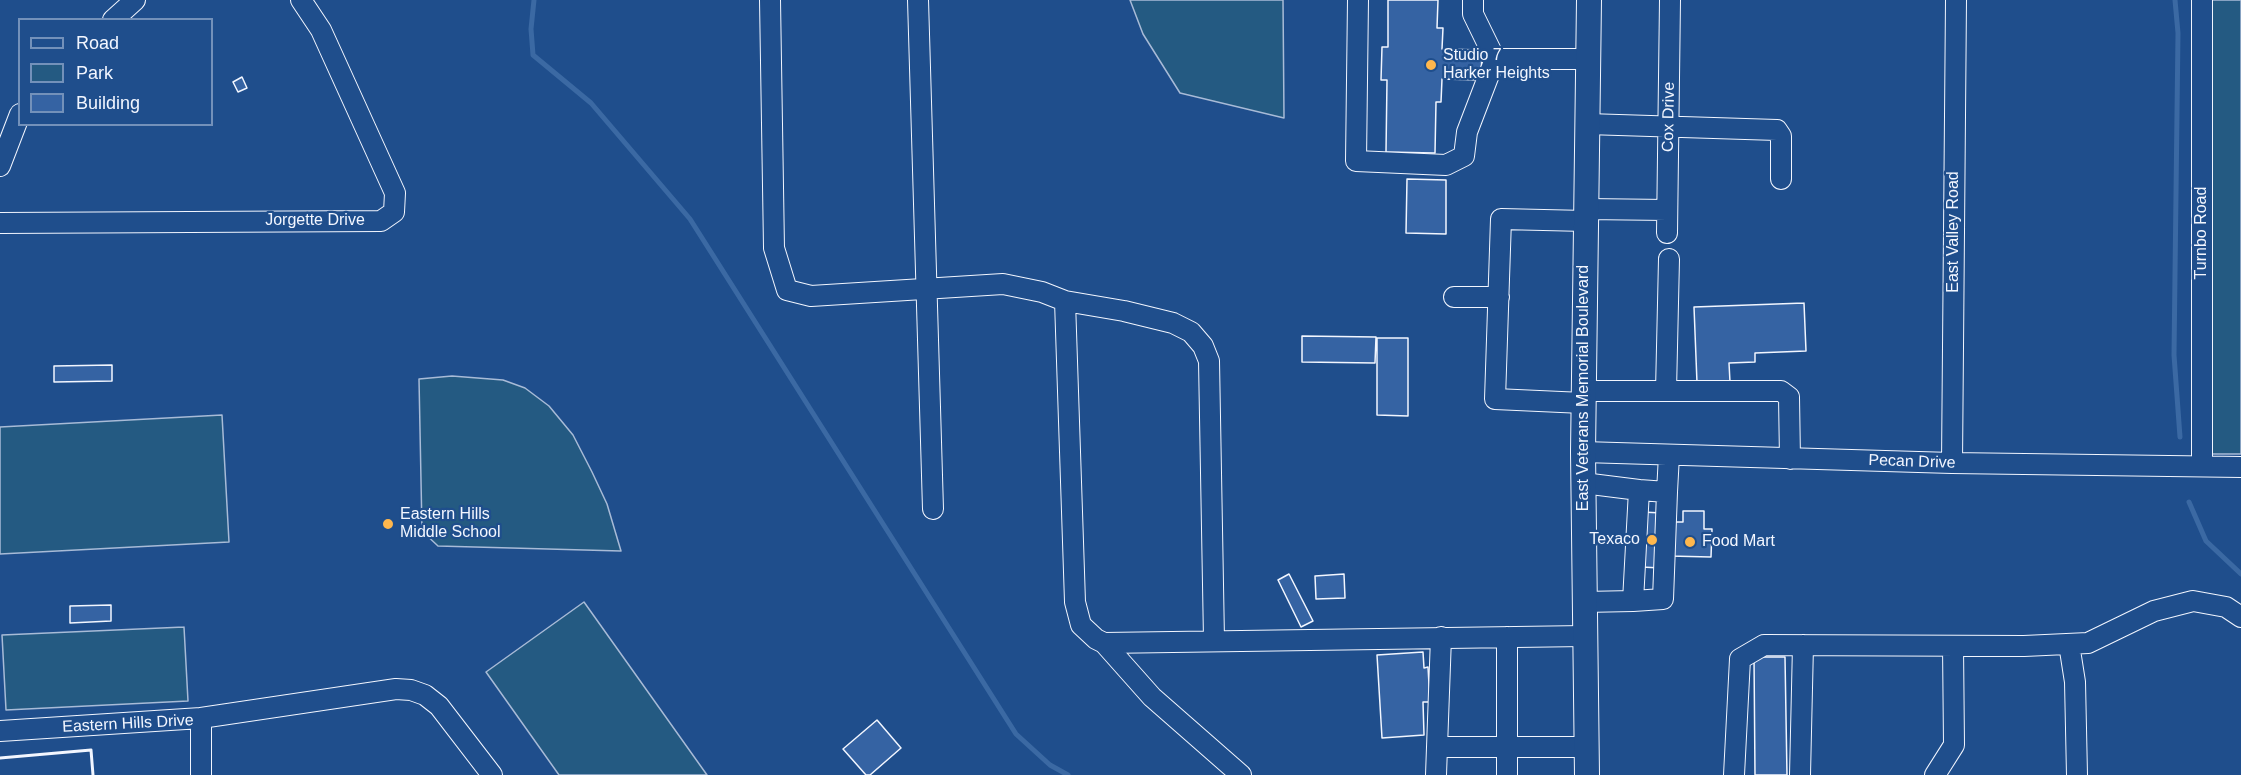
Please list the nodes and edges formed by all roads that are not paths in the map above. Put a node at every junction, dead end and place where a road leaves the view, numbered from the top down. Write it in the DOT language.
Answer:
graph roads {
  1 [pos="135,0"];
  2 [pos="301,0"];
  3 [pos="770,0"];
  4 [pos="918,0"];
  5 [pos="1358,0"];
  6 [pos="1473,0"];
  7 [pos="1589,0"];
  8 [pos="1670,0"];
  9 [pos="1956,0"];
  10 [pos="2202,0"];
  11 [pos="115,18"];
  12 [pos="1588,59"];
  13 [pos="1495,60"];
  14 [pos="18,119"];
  15 [pos="1587,124"];
  16 [pos="1668,127"];
  17 [pos="0,166"];
  18 [pos="1781,179"];
  19 [pos="1667,210"];
  20 [pos="1586,215"];
  21 [pos="0,223"];
  22 [pos="1667,233"];
  23 [pos="1669,259"];
  24 [pos="926,288"];
  25 [pos="1454,297"];
  26 [pos="1499,297"];
  27 [pos="1065,301"];
  28 [pos="1666,391"];
  29 [pos="1584,397"];
  30 [pos="1583,452"];
  31 [pos="1669,455"];
  32 [pos="1790,459"];
  33 [pos="1952,463"];
  34 [pos="2202,466"];
  35 [pos="2241,466"];
  36 [pos="1583,483"];
  37 [pos="1639,490"];
  38 [pos="1667,492"];
  39 [pos="933,509"];
  40 [pos="1633,601"];
  41 [pos="1584,602"];
  42 [pos="2241,617"];
  43 [pos="1584,636"];
  44 [pos="1441,637"];
  45 [pos="1507,637"];
  46 [pos="1214,640"];
  47 [pos="1104,643"];
  48 [pos="2069,644"];
  49 [pos="1803,645"];
  50 [pos="1953,646"];
  51 [pos="201,718"];
  52 [pos="0,731"];
  53 [pos="1507,746"];
  54 [pos="1437,747"];
  55 [pos="1587,747"];
  56 [pos="201,775"];
  57 [pos="492,775"];
  58 [pos="1241,775"];
  59 [pos="1436,775"];
  60 [pos="1507,775"];
  61 [pos="1587,775"];
  62 [pos="1734,775"];
  63 [pos="1800,775"];
  64 [pos="1935,775"];
  65 [pos="2077,775"];
  1 -- 11 [label="street"];
  2 -- 21 [label="street, Jorgette Drive"];
  3 -- 24 [label="street"];
  4 -- 24 [label="street"];
  5 -- 13 [label="street"];
  6 -- 13 [label="street"];
  7 -- 12 [label="main road, East Veterans Memorial Boulevard"];
  8 -- 16 [label="street, Cox Drive"];
  9 -- 33 [label="street, East Valley Road"];
  10 -- 34 [label="street, Turnbo Road"];
  12 -- 13 [label="street"];
  12 -- 15 [label="main road, East Veterans Memorial Boulevard"];
  14 -- 17 [label="street"];
  15 -- 16 [label="street"];
  15 -- 20 [label="main road, East Veterans Memorial Boulevard"];
  16 -- 18 [label="street"];
  16 -- 19 [label="street, Cox Drive"];
  19 -- 20 [label="street"];
  19 -- 22 [label="street, Cox Drive"];
  20 -- 26 [label="street"];
  20 -- 29 [label="main road, East Veterans Memorial Boulevard"];
  23 -- 28 [label="street"];
  24 -- 27 [label="street"];
  24 -- 39 [label="street"];
  25 -- 26 [label="street"];
  26 -- 29 [label="street"];
  27 -- 46 [label="street"];
  27 -- 47 [label="street"];
  28 -- 29 [label="street"];
  28 -- 32 [label="street"];
  29 -- 30 [label="main road, East Veterans Memorial Boulevard"];
  30 -- 31 [label="street, Pecan Drive"];
  30 -- 36 [label="main road, East Veterans Memorial Boulevard"];
  31 -- 32 [label="street, Pecan Drive"];
  31 -- 38 [label="street"];
  32 -- 33 [label="street, Pecan Drive"];
  33 -- 34 [label="street, Pecan Drive"];
  34 -- 35 [label="street, Pecan Drive"];
  36 -- 37 [label="street"];
  36 -- 41 [label="main road, East Veterans Memorial Boulevard"];
  37 -- 38 [label="street"];
  37 -- 40 [label="street"];
  38 -- 40 [label="street"];
  40 -- 41 [label="street"];
  41 -- 43 [label="main road, East Veterans Memorial Boulevard"];
  42 -- 48 [label="street"];
  43 -- 45 [label="street"];
  43 -- 55 [label="main road, East Veterans Memorial Boulevard"];
  44 -- 45 [label="street"];
  44 -- 46 [label="street"];
  44 -- 54 [label="street"];
  45 -- 53 [label="street"];
  46 -- 47 [label="street"];
  47 -- 58 [label="street"];
  48 -- 50 [label="street"];
  48 -- 65 [label="street"];
  49 -- 50 [label="street"];
  49 -- 62 [label="street"];
  49 -- 63 [label="street"];
  50 -- 64 [label="street"];
  51 -- 52 [label="street, Eastern Hills Drive"];
  51 -- 56 [label="street, Eastern Hills Drive"];
  51 -- 57 [label="street"];
  53 -- 54 [label="street"];
  53 -- 55 [label="street"];
  53 -- 60 [label="street"];
  54 -- 59 [label="street"];
  55 -- 61 [label="main road, East Veterans Memorial Boulevard"];
}
